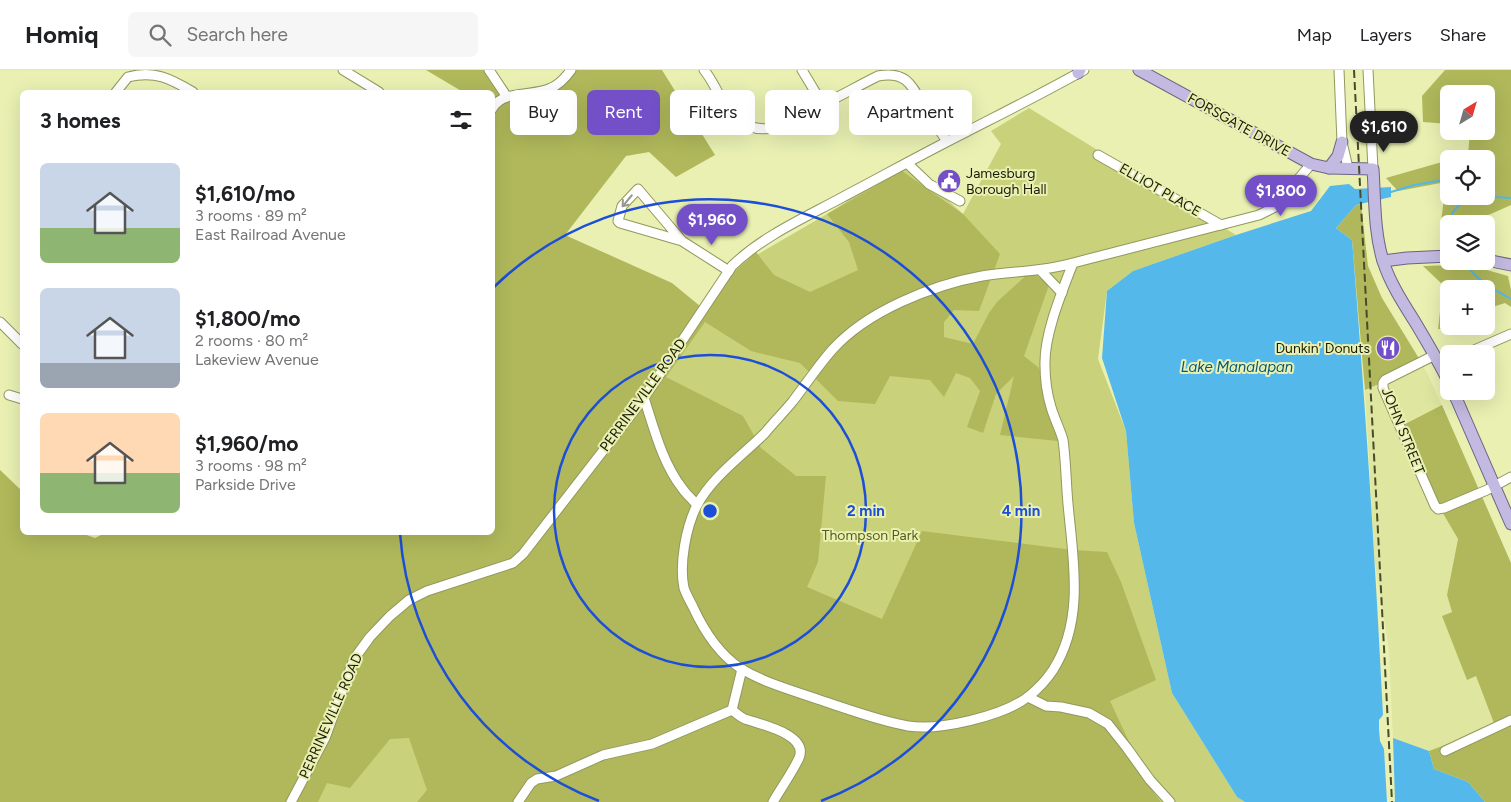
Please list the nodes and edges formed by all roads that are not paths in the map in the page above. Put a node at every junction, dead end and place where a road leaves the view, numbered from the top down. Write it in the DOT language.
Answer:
graph roads {
  1 [pos="343,70"];
  2 [pos="490,70"];
  3 [pos="571,70"];
  4 [pos="704,70"];
  5 [pos="802,70"];
  6 [pos="1139,70"];
  7 [pos="1339,70"];
  8 [pos="1368,70"];
  9 [pos="1081,71"];
  10 [pos="118,90"];
  11 [pos="190,90"];
  12 [pos="376,90"];
  13 [pos="814,90"];
  14 [pos="507,97"];
  15 [pos="839,97"];
  16 [pos="495,104"];
  17 [pos="765,129"];
  18 [pos="948,141"];
  19 [pos="1342,142"];
  20 [pos="1098,155"];
  21 [pos="907,163"];
  22 [pos="1311,164"];
  23 [pos="1330,168"];
  24 [pos="1348,168"];
  25 [pos="1373,169"];
  26 [pos="960,201"];
  27 [pos="1221,225"];
  28 [pos="682,241"];
  29 [pos="1440,256"];
  30 [pos="1383,261"];
  31 [pos="1495,262"];
  32 [pos="1073,263"];
  33 [pos="1511,265"];
  34 [pos="1041,270"];
  35 [pos="728,271"];
  36 [pos="1062,293"];
  37 [pos="0,322"];
  38 [pos="1511,334"];
  39 [pos="20,342"];
  40 [pos="1486,345"];
  41 [pos="1440,358"];
  42 [pos="1440,360"];
  43 [pos="9,395"];
  44 [pos="20,398"];
  45 [pos="644,398"];
  46 [pos="1457,400"];
  47 [pos="1511,477"];
  48 [pos="1495,486"];
  49 [pos="698,505"];
  50 [pos="1511,524"];
  51 [pos="742,669"];
  52 [pos="1028,697"];
  53 [pos="732,710"];
  54 [pos="1511,720"];
  55 [pos="1445,751"];
  56 [pos="291,802"];
  57 [pos="518,802"];
  58 [pos="773,802"];
  59 [pos="1170,802"];
  1 -- 12 [label="street"];
  2 -- 14 [label="street"];
  3 -- 14 [label="street"];
  4 -- 17 [label="street"];
  5 -- 13 [label="street"];
  6 -- 22 [label="main road, FORSGATE DRIVE"];
  7 -- 19 [label="street"];
  8 -- 25 [label="street"];
  9 -- 18 [label="street, PERRINEVILLE ROAD"];
  10 -- 11 [label="street"];
  14 -- 16 [label="street"];
  15 -- 18 [label="street"];
  18 -- 21 [label="street, PERRINEVILLE ROAD"];
  19 -- 23 [label="main road"];
  19 -- 24 [label="street"];
  20 -- 27 [label="street, ELLIOT PLACE"];
  21 -- 26 [label="street"];
  21 -- 35 [label="street, PERRINEVILLE ROAD"];
  22 -- 23 [label="main road, FORSGATE DRIVE"];
  22 -- 27 [label="street"];
  23 -- 24 [label="main road, FORSGATE DRIVE"];
  24 -- 25 [label="main road, FORSGATE DRIVE"];
  25 -- 30 [label="main road"];
  27 -- 32 [label="street"];
  28 -- 28 [label="street, one-way"];
  28 -- 35 [label="street"];
  29 -- 30 [label="main road"];
  30 -- 41 [label="main road"];
  31 -- 33 [label="main road"];
  32 -- 34 [label="street"];
  32 -- 36 [label="street"];
  34 -- 36 [label="street"];
  34 -- 49 [label="street"];
  35 -- 45 [label="street, PERRINEVILLE ROAD"];
  36 -- 52 [label="street"];
  37 -- 39 [label="street"];
  38 -- 40 [label="street"];
  42 -- 48 [label="street, JOHN STREET"];
  43 -- 44 [label="street"];
  45 -- 49 [label="street"];
  45 -- 56 [label="street, PERRINEVILLE ROAD"];
  46 -- 48 [label="main road"];
  47 -- 48 [label="street"];
  48 -- 50 [label="main road"];
  49 -- 51 [label="street"];
  51 -- 52 [label="street"];
  51 -- 53 [label="street"];
  52 -- 59 [label="street"];
  53 -- 57 [label="street"];
  53 -- 58 [label="street"];
  54 -- 55 [label="street"];
}
